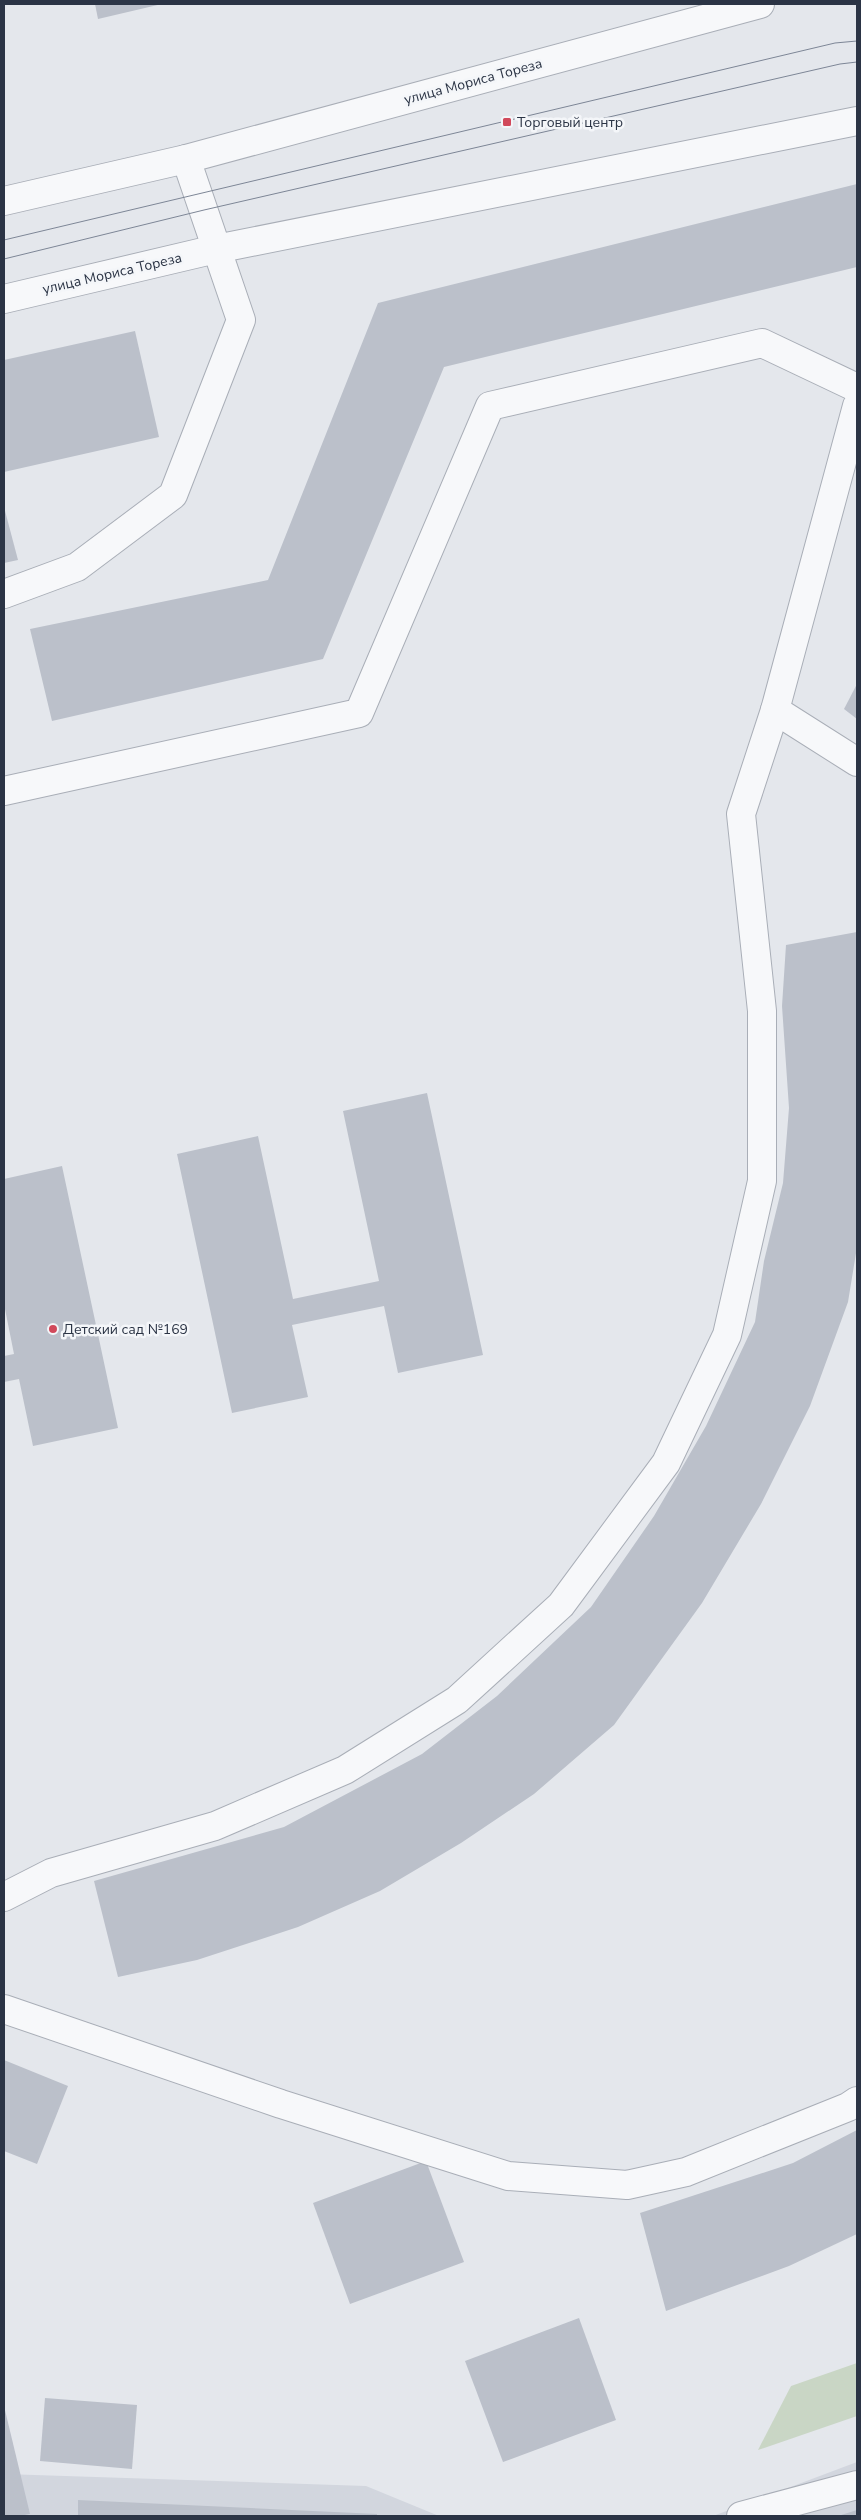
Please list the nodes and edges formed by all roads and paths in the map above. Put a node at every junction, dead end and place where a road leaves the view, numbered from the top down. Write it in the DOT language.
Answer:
graph roads {
  1 [pos="760,4"];
  2 [pos="857,121"];
  3 [pos="186,159"];
  4 [pos="4,201"];
  5 [pos="216,250"];
  6 [pos="4,299"];
  7 [pos="857,388"];
  8 [pos="857,406"];
  9 [pos="4,594"];
  10 [pos="775,710"];
  11 [pos="857,762"];
  12 [pos="4,791"];
  13 [pos="4,1897"];
  14 [pos="4,2009"];
  15 [pos="857,2100"];
  16 [pos="857,2485"];
  17 [pos="741,2516"];
  1 -- 3 [label="street, улица Мориса Тореза"];
  2 -- 5 [label="street, улица Мориса Тореза"];
  3 -- 4 [label="street, улица Мориса Тореза"];
  3 -- 5 [label="street"];
  5 -- 6 [label="street, улица Мориса Тореза"];
  5 -- 9 [label="street"];
  7 -- 12 [label="street"];
  8 -- 10 [label="street"];
  10 -- 11 [label="street"];
  10 -- 13 [label="street"];
  14 -- 15 [label="street"];
  16 -- 17 [label="street"];
}
